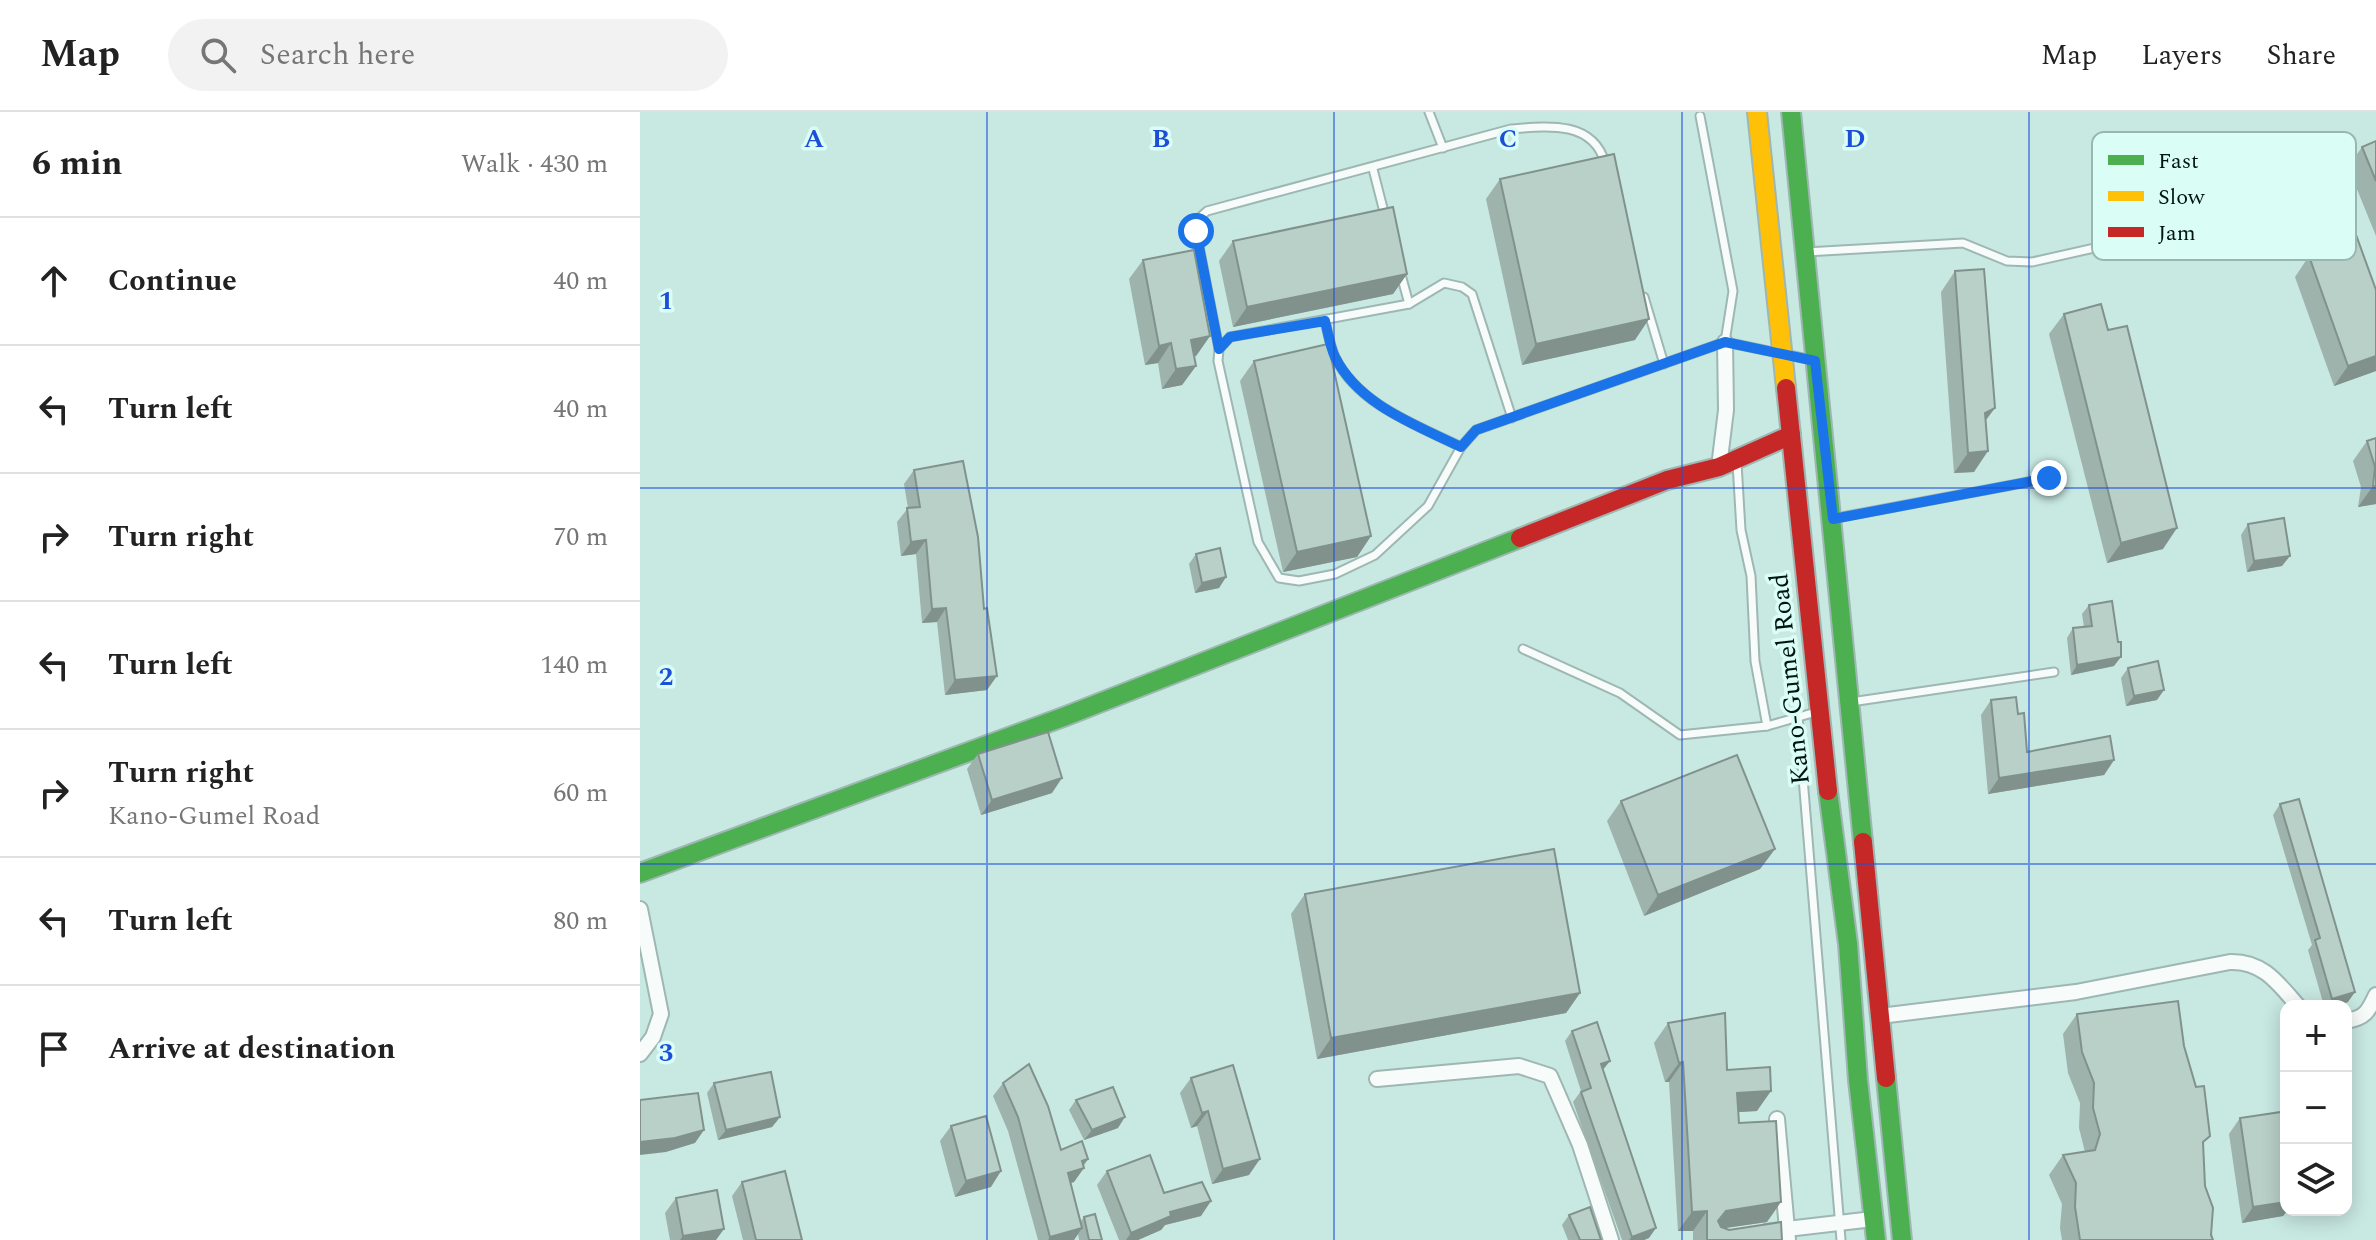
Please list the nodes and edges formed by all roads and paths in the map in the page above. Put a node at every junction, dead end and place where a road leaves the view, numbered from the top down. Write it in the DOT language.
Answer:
graph roads {
  1 [pos="1429,112"];
  2 [pos="1757,112"];
  3 [pos="1791,112"];
  4 [pos="1700,116"];
  5 [pos="1443,148"];
  6 [pos="1606,167"];
  7 [pos="1373,169"];
  8 [pos="1389,229"];
  9 [pos="2092,249"];
  10 [pos="1804,252"];
  11 [pos="1397,259"];
  12 [pos="1641,288"];
  13 [pos="1409,304"];
  14 [pos="1325,321"];
  15 [pos="1725,342"];
  16 [pos="1219,349"];
  17 [pos="1782,352"];
  18 [pos="1815,361"];
  19 [pos="1664,364"];
  20 [pos="1512,418"];
  21 [pos="1791,435"];
  22 [pos="1461,447"];
  23 [pos="1728,463"];
  24 [pos="2049,478"];
  25 [pos="1833,519"];
  26 [pos="1523,649"];
  27 [pos="2054,672"];
  28 [pos="1849,703"];
  29 [pos="1822,711"];
  30 [pos="1798,717"];
  31 [pos="1767,726"];
  32 [pos="640,873"];
  33 [pos="640,909"];
  34 [pos="2376,995"];
  35 [pos="2292,1000"];
  36 [pos="1880,1016"];
  37 [pos="2352,1019"];
  38 [pos="640,1054"];
  39 [pos="1377,1079"];
  40 [pos="1777,1119"];
  41 [pos="1873,1219"];
  42 [pos="1839,1223"];
  43 [pos="1787,1234"];
  44 [pos="1743,1236"];
  45 [pos="1611,1240"];
  46 [pos="1841,1240"];
  47 [pos="1876,1240"];
  48 [pos="1902,1240"];
  1 -- 5 [label="lane"];
  2 -- 17 [label="main road, Kano-Gumel Road"];
  3 -- 10 [label="main road"];
  4 -- 15 [label="lane"];
  5 -- 6 [label="lane"];
  5 -- 7 [label="lane"];
  7 -- 8 [label="lane"];
  7 -- 16 [label="lane"];
  9 -- 10 [label="lane"];
  10 -- 18 [label="main road"];
  11 -- 13 [label="lane"];
  12 -- 19 [label="lane"];
  13 -- 14 [label="lane"];
  13 -- 20 [label="lane"];
  14 -- 16 [label="lane"];
  14 -- 22 [label="lane"];
  15 -- 17 [label="lane"];
  15 -- 19 [label="lane"];
  15 -- 23 [label="street"];
  16 -- 22 [label="lane"];
  17 -- 18 [label="lane"];
  17 -- 21 [label="main road, Kano-Gumel Road"];
  18 -- 25 [label="main road"];
  19 -- 20 [label="lane"];
  20 -- 22 [label="lane"];
  21 -- 23 [label="main road"];
  21 -- 29 [label="main road, Kano-Gumel Road"];
  23 -- 31 [label="lane"];
  23 -- 32 [label="main road"];
  24 -- 25 [label="lane"];
  25 -- 28 [label="main road"];
  26 -- 31 [label="lane"];
  27 -- 28 [label="lane"];
  28 -- 36 [label="main road"];
  29 -- 30 [label="lane"];
  29 -- 41 [label="main road, Kano-Gumel Road"];
  30 -- 31 [label="lane"];
  30 -- 42 [label="lane"];
  33 -- 38 [label="street"];
  34 -- 37 [label="street"];
  35 -- 36 [label="street"];
  36 -- 48 [label="main road"];
  39 -- 45 [label="street"];
  40 -- 43 [label="street"];
  41 -- 42 [label="street"];
  41 -- 47 [label="main road, Kano-Gumel Road"];
  42 -- 43 [label="street"];
  42 -- 46 [label="lane"];
  43 -- 44 [label="street"];
}
